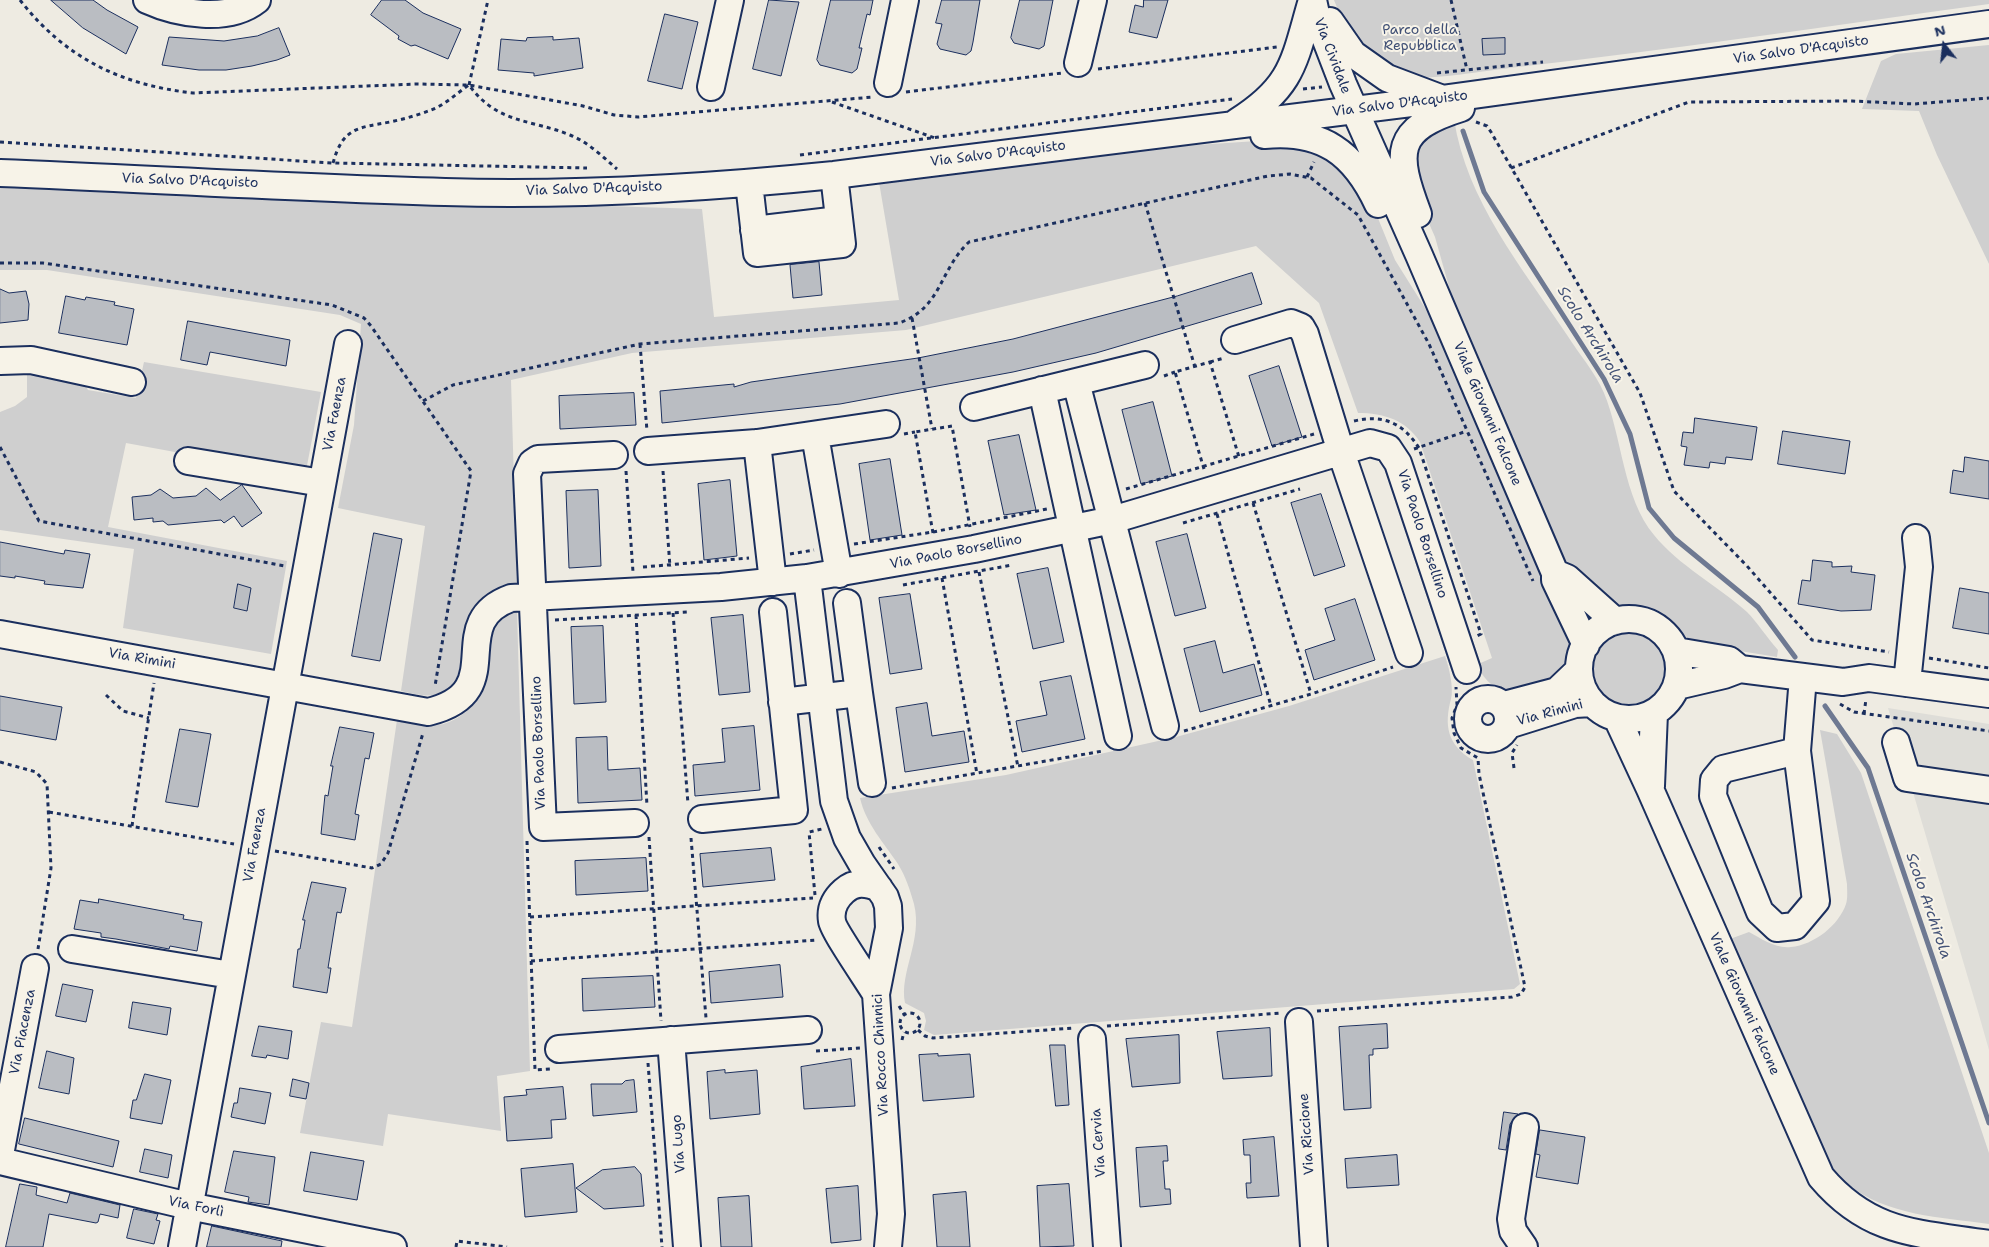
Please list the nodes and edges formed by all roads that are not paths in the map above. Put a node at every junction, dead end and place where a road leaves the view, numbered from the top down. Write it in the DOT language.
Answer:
graph roads {
  1 [pos="146,0"];
  2 [pos="257,0"];
  3 [pos="730,0"];
  4 [pos="905,0"];
  5 [pos="1093,0"];
  6 [pos="1313,0"];
  7 [pos="1989,24"];
  8 [pos="1079,68"];
  9 [pos="1544,73"];
  10 [pos="711,87"];
  11 [pos="890,90"];
  12 [pos="1443,99"];
  13 [pos="1354,110"];
  14 [pos="1227,125"];
  15 [pos="0,173"];
  16 [pos="834,175"];
  17 [pos="749,183"];
  18 [pos="1419,255"];
  19 [pos="1235,340"];
  20 [pos="348,344"];
  21 [pos="0,361"];
  22 [pos="1145,365"];
  23 [pos="132,382"];
  24 [pos="1076,382"];
  25 [pos="1042,390"];
  26 [pos="974,407"];
  27 [pos="886,424"];
  28 [pos="816,435"];
  29 [pos="1338,440"];
  30 [pos="757,443"];
  31 [pos="655,459"];
  32 [pos="188,461"];
  33 [pos="620,461"];
  34 [pos="322,484"];
  35 [pos="1070,517"];
  36 [pos="1112,520"];
  37 [pos="1916,538"];
  38 [pos="1555,573"];
  39 [pos="839,574"];
  40 [pos="807,578"];
  41 [pos="773,582"];
  42 [pos="534,597"];
  43 [pos="847,603"];
  44 [pos="773,612"];
  45 [pos="1615,621"];
  46 [pos="0,634"];
  47 [pos="1586,645"];
  48 [pos="1676,651"];
  49 [pos="1405,658"];
  50 [pos="1740,669"];
  51 [pos="1579,670"];
  52 [pos="1462,676"];
  53 [pos="1803,677"];
  54 [pos="1908,683"];
  55 [pos="284,685"];
  56 [pos="1677,686"];
  57 [pos="1839,691"];
  58 [pos="859,693"];
  59 [pos="1989,694"];
  60 [pos="821,698"];
  61 [pos="782,702"];
  62 [pos="1592,703"];
  63 [pos="1470,709"];
  64 [pos="1503,710"];
  65 [pos="1989,711"];
  66 [pos="1654,713"];
  67 [pos="1616,718"];
  68 [pos="1172,730"];
  69 [pos="1115,742"];
  70 [pos="1896,742"];
  71 [pos="1797,751"];
  72 [pos="881,786"];
  73 [pos="1650,789"];
  74 [pos="1989,790"];
  75 [pos="694,819"];
  76 [pos="644,822"];
  77 [pos="888,880"];
  78 [pos="834,928"];
  79 [pos="72,949"];
  80 [pos="35,968"];
  81 [pos="231,975"];
  82 [pos="887,997"];
  83 [pos="1301,1015"];
  84 [pos="879,1024"];
  85 [pos="808,1030"];
  86 [pos="1091,1031"];
  87 [pos="666,1041"];
  88 [pos="559,1049"];
  89 [pos="1525,1127"];
  90 [pos="0,1155"];
  91 [pos="0,1161"];
  92 [pos="189,1206"];
  93 [pos="1989,1244"];
  94 [pos="182,1247"];
  95 [pos="393,1247"];
  96 [pos="687,1247"];
  97 [pos="888,1247"];
  98 [pos="1107,1247"];
  99 [pos="1314,1247"];
  100 [pos="1524,1247"];
  1 -- 2 [label="street"];
  3 -- 10 [label="street"];
  4 -- 11 [label="street"];
  5 -- 8 [label="street"];
  6 -- 12 [label="street, Via Cividale"];
  6 -- 13 [label="street, Via Cividale"];
  6 -- 14 [label="street, Via Cividale"];
  7 -- 9 [label="street, Via Salvo D'Acquisto"];
  9 -- 12 [label="street, Via Salvo D'Acquisto"];
  9 -- 18 [label="street"];
  12 -- 13 [label="street, Via Salvo D'Acquisto"];
  13 -- 14 [label="street, Via Salvo D'Acquisto"];
  13 -- 18 [label="street, Viale Giovanni Falcone"];
  14 -- 16 [label="street, Via Salvo D'Acquisto"];
  14 -- 18 [label="street"];
  15 -- 17 [label="street, Via Salvo D'Acquisto"];
  16 -- 17 [label="street, Via Salvo D'Acquisto"];
  16 -- 17 [label="street"];
  18 -- 38 [label="street, Viale Giovanni Falcone"];
  19 -- 29 [label="street"];
  20 -- 34 [label="street, Via Faenza"];
  21 -- 23 [label="street"];
  22 -- 24 [label="street"];
  24 -- 25 [label="street"];
  24 -- 36 [label="street"];
  25 -- 26 [label="street"];
  25 -- 35 [label="street"];
  27 -- 28 [label="street"];
  28 -- 30 [label="street"];
  28 -- 39 [label="street"];
  29 -- 36 [label="street, Via Paolo Borsellino"];
  29 -- 49 [label="street"];
  29 -- 52 [label="street, Via Paolo Borsellino"];
  30 -- 31 [label="street"];
  30 -- 41 [label="street"];
  32 -- 34 [label="street"];
  33 -- 42 [label="street, Via Paolo Borsellino"];
  34 -- 55 [label="street, Via Faenza"];
  35 -- 36 [label="street, Via Paolo Borsellino"];
  35 -- 39 [label="street, Via Paolo Borsellino"];
  35 -- 69 [label="street"];
  36 -- 68 [label="street"];
  37 -- 54 [label="street"];
  38 -- 45 [label="street"];
  38 -- 47 [label="street, Viale Giovanni Falcone"];
  39 -- 40 [label="street, Via Paolo Borsellino"];
  40 -- 41 [label="street, Via Paolo Borsellino"];
  40 -- 60 [label="street, Via Rocco Chinnici"];
  41 -- 42 [label="street, Via Paolo Borsellino"];
  42 -- 55 [label="street, Via Paolo Borsellino"];
  42 -- 76 [label="street, Via Paolo Borsellino"];
  43 -- 58 [label="street"];
  44 -- 61 [label="street"];
  45 -- 47 [label="street"];
  45 -- 48 [label="street"];
  46 -- 55 [label="street, Via Rimini"];
  47 -- 51 [label="street"];
  48 -- 50 [label="street"];
  48 -- 56 [label="street"];
  50 -- 53 [label="street"];
  50 -- 56 [label="street"];
  51 -- 62 [label="street"];
  51 -- 64 [label="street, Via Rimini"];
  52 -- 63 [label="street, Via Rimini"];
  52 -- 64 [label="street"];
  53 -- 57 [label="street"];
  53 -- 71 [label="street"];
  54 -- 57 [label="street"];
  54 -- 59 [label="street"];
  55 -- 81 [label="street, Via Faenza"];
  56 -- 66 [label="street"];
  57 -- 65 [label="street"];
  58 -- 60 [label="street"];
  58 -- 72 [label="street"];
  60 -- 61 [label="street"];
  60 -- 77 [label="street, Via Rocco Chinnici"];
  61 -- 75 [label="street"];
  62 -- 64 [label="street, Via Rimini"];
  62 -- 67 [label="street"];
  63 -- 64 [label="street, Via Rimini"];
  63 -- 64 [label="street, Via Rimini"];
  66 -- 67 [label="street"];
  66 -- 73 [label="street, Viale Giovanni Falcone"];
  67 -- 73 [label="street, Viale Giovanni Falcone"];
  70 -- 74 [label="street"];
  71 -- 71 [label="street"];
  73 -- 93 [label="street, Viale Giovanni Falcone"];
  77 -- 78 [label="street"];
  77 -- 82 [label="street, Via Rocco Chinnici"];
  78 -- 82 [label="street"];
  78 -- 84 [label="street"];
  79 -- 81 [label="street"];
  80 -- 90 [label="street, Via Piacenza"];
  81 -- 92 [label="street, Via Faenza"];
  82 -- 84 [label="street, Via Rocco Chinnici"];
  83 -- 99 [label="street, Via Riccione"];
  84 -- 97 [label="street, Via Rocco Chinnici"];
  85 -- 87 [label="street"];
  86 -- 98 [label="street, Via Cervia"];
  87 -- 88 [label="street"];
  87 -- 96 [label="street, Via Lugo"];
  89 -- 100 [label="street"];
  91 -- 92 [label="street, Via Forlì"];
  92 -- 94 [label="street, Via Faenza"];
  92 -- 95 [label="street, Via Forlì"];
}
